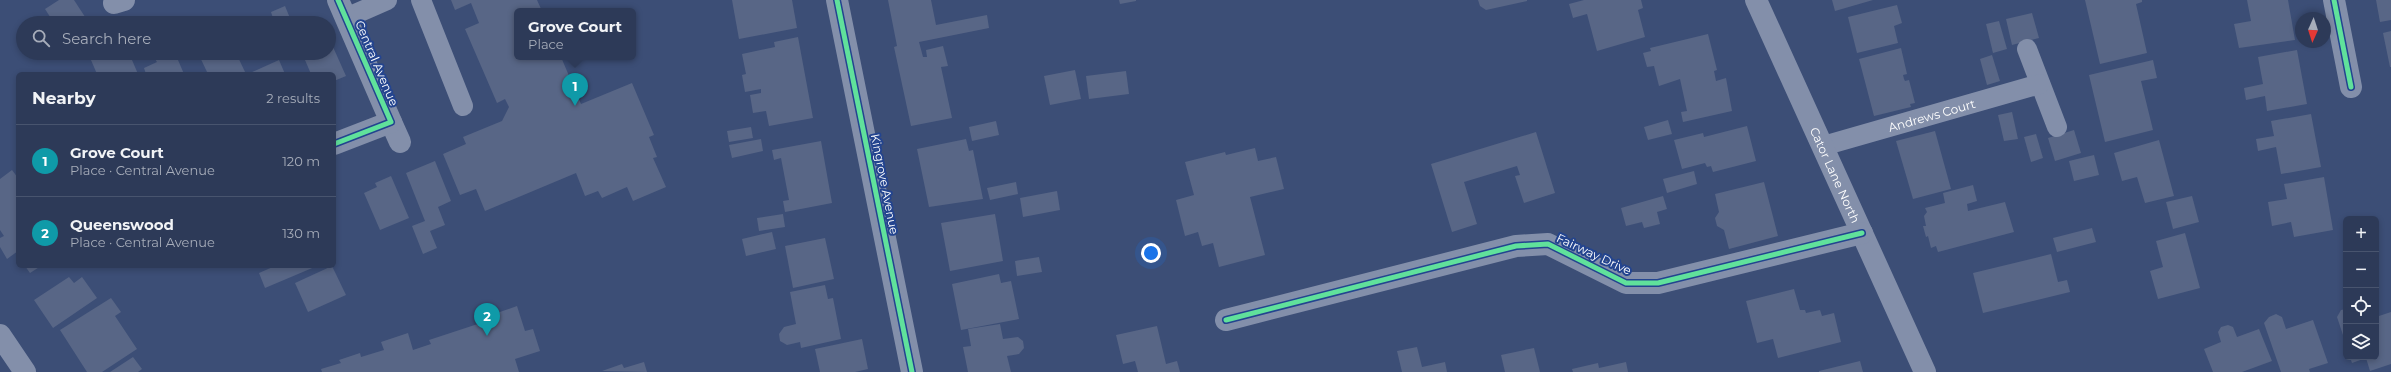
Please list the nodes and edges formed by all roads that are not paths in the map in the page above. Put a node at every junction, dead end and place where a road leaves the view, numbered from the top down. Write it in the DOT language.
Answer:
graph roads {
  1 [pos="387,0"];
  2 [pos="421,0"];
  3 [pos="837,0"];
  4 [pos="1756,0"];
  5 [pos="2334,0"];
  6 [pos="342,9"];
  7 [pos="2027,49"];
  8 [pos="2040,84"];
  9 [pos="2351,87"];
  10 [pos="463,106"];
  11 [pos="391,122"];
  12 [pos="2057,126"];
  13 [pos="400,142"];
  14 [pos="336,143"];
  15 [pos="1822,146"];
  16 [pos="1862,234"];
  17 [pos="1226,320"];
  18 [pos="0,335"];
  19 [pos="25,372"];
  20 [pos="912,372"];
  21 [pos="1925,372"];
  1 -- 6 [label="lane"];
  2 -- 10 [label="lane"];
  3 -- 20 [label="street, Kingrove Avenue"];
  4 -- 15 [label="street, Cator Lane North"];
  5 -- 9 [label="street"];
  6 -- 11 [label="street, Central Avenue"];
  7 -- 8 [label="lane"];
  8 -- 12 [label="lane"];
  8 -- 15 [label="lane, Andrews Court"];
  11 -- 13 [label="street, Central Avenue"];
  11 -- 14 [label="street, Central Avenue"];
  15 -- 16 [label="street, Cator Lane North"];
  16 -- 17 [label="street, Fairway Drive"];
  16 -- 21 [label="street, Cator Lane North"];
  18 -- 19 [label="street"];
}
